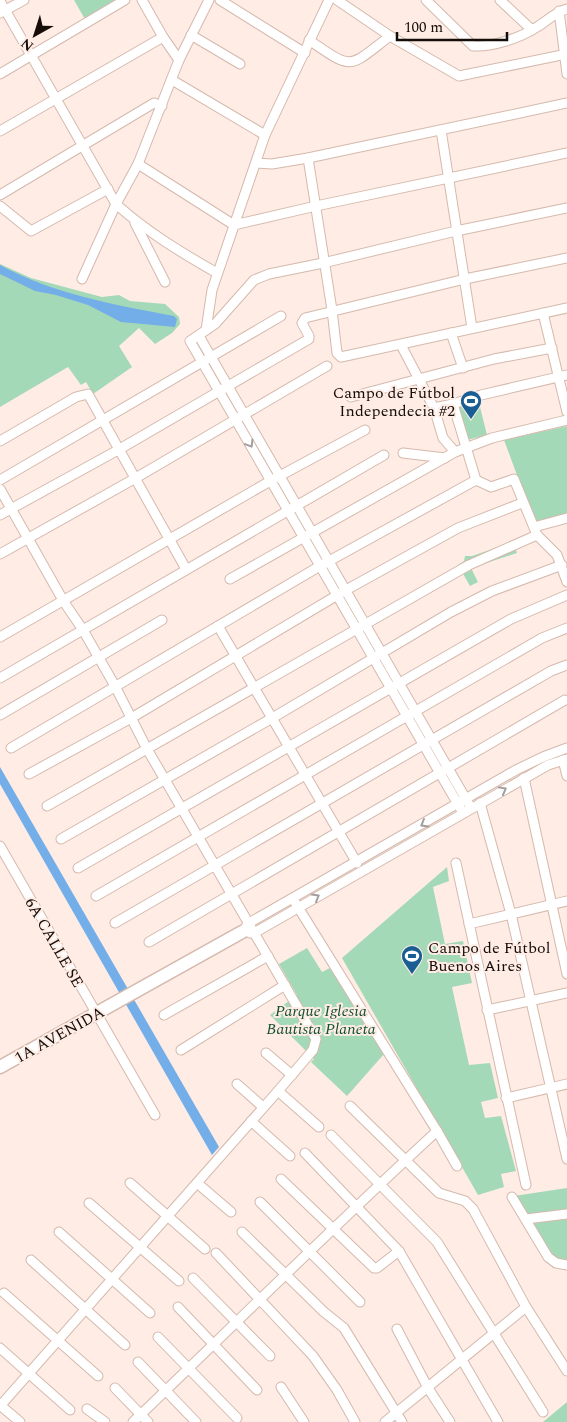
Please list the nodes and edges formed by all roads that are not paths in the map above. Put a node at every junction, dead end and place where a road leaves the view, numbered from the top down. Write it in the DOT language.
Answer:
graph roads {
  1 [pos="24,0"];
  2 [pos="125,0"];
  3 [pos="142,0"];
  4 [pos="209,0"];
  5 [pos="220,0"];
  6 [pos="329,0"];
  7 [pos="337,0"];
  8 [pos="426,0"];
  9 [pos="500,0"];
  10 [pos="0,2"];
  11 [pos="563,10"];
  12 [pos="3,12"];
  13 [pos="532,30"];
  14 [pos="191,35"];
  15 [pos="390,36"];
  16 [pos="163,37"];
  17 [pos="309,40"];
  18 [pos="305,52"];
  19 [pos="566,54"];
  20 [pos="31,55"];
  21 [pos="179,60"];
  22 [pos="240,64"];
  23 [pos="0,74"];
  24 [pos="567,74"];
  25 [pos="172,80"];
  26 [pos="56,98"];
  27 [pos="567,103"];
  28 [pos="162,106"];
  29 [pos="442,130"];
  30 [pos="0,131"];
  31 [pos="265,136"];
  32 [pos="82,145"];
  33 [pos="567,153"];
  34 [pos="308,158"];
  35 [pos="256,163"];
  36 [pos="138,164"];
  37 [pos="448,178"];
  38 [pos="108,189"];
  39 [pos="0,195"];
  40 [pos="116,204"];
  41 [pos="0,206"];
  42 [pos="316,206"];
  43 [pos="567,208"];
  44 [pos="134,220"];
  45 [pos="234,225"];
  46 [pos="456,230"];
  47 [pos="567,258"];
  48 [pos="324,263"];
  49 [pos="217,273"];
  50 [pos="82,279"];
  51 [pos="465,279"];
  52 [pos="165,282"];
  53 [pos="567,308"];
  54 [pos="332,310"];
  55 [pos="543,313"];
  56 [pos="281,316"];
  57 [pos="472,328"];
  58 [pos="202,333"];
  59 [pos="451,333"];
  60 [pos="400,346"];
  61 [pos="552,348"];
  62 [pos="206,358"];
  63 [pos="327,366"];
  64 [pos="462,368"];
  65 [pos="563,376"];
  66 [pos="420,380"];
  67 [pos="227,385"];
  68 [pos="218,390"];
  69 [pos="352,397"];
  70 [pos="453,404"];
  71 [pos="434,408"];
  72 [pos="567,412"];
  73 [pos="244,414"];
  74 [pos="236,420"];
  75 [pos="567,420"];
  76 [pos="101,421"];
  77 [pos="365,430"];
  78 [pos="0,441"];
  79 [pos="465,448"];
  80 [pos="118,450"];
  81 [pos="455,452"];
  82 [pos="403,453"];
  83 [pos="384,455"];
  84 [pos="446,458"];
  85 [pos="281,477"];
  86 [pos="134,479"];
  87 [pos="0,480"];
  88 [pos="272,480"];
  89 [pos="476,480"];
  90 [pos="0,489"];
  91 [pos="522,502"];
  92 [pos="292,507"];
  93 [pos="11,509"];
  94 [pos="0,515"];
  95 [pos="567,518"];
  96 [pos="536,531"];
  97 [pos="308,536"];
  98 [pos="28,537"];
  99 [pos="169,540"];
  100 [pos="0,554"];
  101 [pos="324,563"];
  102 [pos="562,565"];
  103 [pos="186,569"];
  104 [pos="230,579"];
  105 [pos="567,582"];
  106 [pos="346,590"];
  107 [pos="337,595"];
  108 [pos="567,596"];
  109 [pos="64,602"];
  110 [pos="162,620"];
  111 [pos="218,626"];
  112 [pos="361,626"];
  113 [pos="567,628"];
  114 [pos="83,630"];
  115 [pos="0,638"];
  116 [pos="382,654"];
  117 [pos="236,655"];
  118 [pos="99,658"];
  119 [pos="374,659"];
  120 [pos="567,665"];
  121 [pos="0,678"];
  122 [pos="399,682"];
  123 [pos="115,686"];
  124 [pos="256,686"];
  125 [pos="390,687"];
  126 [pos="565,700"];
  127 [pos="415,710"];
  128 [pos="0,715"];
  129 [pos="407,715"];
  130 [pos="133,717"];
  131 [pos="274,718"];
  132 [pos="431,738"];
  133 [pos="423,743"];
  134 [pos="290,746"];
  135 [pos="11,748"];
  136 [pos="567,748"];
  137 [pos="147,749"];
  138 [pos="565,759"];
  139 [pos="448,768"];
  140 [pos="440,773"];
  141 [pos="29,774"];
  142 [pos="305,775"];
  143 [pos="567,776"];
  144 [pos="524,778"];
  145 [pos="165,780"];
  146 [pos="322,803"];
  147 [pos="480,803"];
  148 [pos="469,804"];
  149 [pos="47,806"];
  150 [pos="182,808"];
  151 [pos="460,809"];
  152 [pos="339,832"];
  153 [pos="198,837"];
  154 [pos="61,839"];
  155 [pos="0,846"];
  156 [pos="357,863"];
  157 [pos="456,863"];
  158 [pos="214,864"];
  159 [pos="78,868"];
  160 [pos="231,893"];
  161 [pos="96,896"];
  162 [pos="293,899"];
  163 [pos="567,901"];
  164 [pos="552,904"];
  165 [pos="298,908"];
  166 [pos="511,914"];
  167 [pos="114,923"];
  168 [pos="469,924"];
  169 [pos="248,929"];
  170 [pos="149,942"];
  171 [pos="268,956"];
  172 [pos="567,974"];
  173 [pos="285,985"];
  174 [pos="567,993"];
  175 [pos="531,1000"];
  176 [pos="487,1010"];
  177 [pos="96,1014"];
  178 [pos="164,1015"];
  179 [pos="181,1050"];
  180 [pos="266,1053"];
  181 [pos="0,1067"];
  182 [pos="292,1074"];
  183 [pos="238,1084"];
  184 [pos="567,1084"];
  185 [pos="549,1088"];
  186 [pos="278,1091"];
  187 [pos="506,1098"];
  188 [pos="350,1106"];
  189 [pos="263,1107"];
  190 [pos="155,1116"];
  191 [pos="251,1121"];
  192 [pos="319,1127"];
  193 [pos="564,1130"];
  194 [pos="437,1131"];
  195 [pos="330,1135"];
  196 [pos="305,1153"];
  197 [pos="290,1156"];
  198 [pos="567,1159"];
  199 [pos="404,1160"];
  200 [pos="457,1166"];
  201 [pos="282,1179"];
  202 [pos="197,1182"];
  203 [pos="130,1183"];
  204 [pos="380,1183"];
  205 [pos="526,1184"];
  206 [pos="512,1196"];
  207 [pos="260,1202"];
  208 [pos="89,1203"];
  209 [pos="356,1207"];
  210 [pos="231,1212"];
  211 [pos="567,1214"];
  212 [pos="167,1216"];
  213 [pos="526,1219"];
  214 [pos="334,1229"];
  215 [pos="59,1232"];
  216 [pos="242,1232"];
  217 [pos="141,1247"];
  218 [pos="205,1250"];
  219 [pos="399,1251"];
  220 [pos="310,1252"];
  221 [pos="216,1253"];
  222 [pos="31,1260"];
  223 [pos="567,1264"];
  224 [pos="286,1275"];
  225 [pos="193,1278"];
  226 [pos="112,1279"];
  227 [pos="179,1281"];
  228 [pos="4,1293"];
  229 [pos="261,1299"];
  230 [pos="360,1302"];
  231 [pos="178,1307"];
  232 [pos="526,1307"];
  233 [pos="85,1309"];
  234 [pos="150,1313"];
  235 [pos="238,1323"];
  236 [pos="397,1329"];
  237 [pos="495,1334"];
  238 [pos="158,1337"];
  239 [pos="58,1340"];
  240 [pos="125,1345"];
  241 [pos="214,1346"];
  242 [pos="0,1348"];
  243 [pos="270,1356"];
  244 [pos="462,1361"];
  245 [pos="138,1362"];
  246 [pos="190,1368"];
  247 [pos="567,1371"];
  248 [pos="29,1373"];
  249 [pos="98,1376"];
  250 [pos="281,1387"];
  251 [pos="115,1388"];
  252 [pos="428,1388"];
  253 [pos="257,1390"];
  254 [pos="166,1392"];
  255 [pos="0,1406"];
  256 [pos="87,1409"];
  257 [pos="70,1410"];
  258 [pos="543,1412"];
  259 [pos="397,1413"];
  260 [pos="141,1415"];
  261 [pos="238,1418"];
  262 [pos="20,1422"];
  263 [pos="105,1422"];
  264 [pos="133,1422"];
  265 [pos="148,1422"];
  266 [pos="196,1422"];
  267 [pos="304,1422"];
  268 [pos="355,1422"];
  269 [pos="385,1422"];
  270 [pos="402,1422"];
  271 [pos="450,1422"];
  272 [pos="498,1422"];
  1 -- 12 [label="street"];
  2 -- 20 [label="street"];
  3 -- 16 [label="street"];
  4 -- 14 [label="street"];
  5 -- 18 [label="street"];
  6 -- 17 [label="street"];
  7 -- 15 [label="street"];
  8 -- 13 [label="street"];
  9 -- 13 [label="street"];
  10 -- 12 [label="street"];
  11 -- 13 [label="street"];
  11 -- 19 [label="street"];
  12 -- 20 [label="street"];
  14 -- 21 [label="street"];
  14 -- 22 [label="street"];
  15 -- 17 [label="street"];
  15 -- 19 [label="street"];
  16 -- 21 [label="street"];
  16 -- 26 [label="street"];
  17 -- 18 [label="street"];
  18 -- 31 [label="street"];
  19 -- 24 [label="street"];
  20 -- 23 [label="street"];
  20 -- 26 [label="street"];
  21 -- 25 [label="street"];
  25 -- 28 [label="street"];
  25 -- 31 [label="street"];
  26 -- 30 [label="street"];
  26 -- 32 [label="street"];
  27 -- 29 [label="street"];
  28 -- 32 [label="street"];
  28 -- 36 [label="street"];
  29 -- 34 [label="street"];
  29 -- 37 [label="street"];
  31 -- 35 [label="street"];
  32 -- 38 [label="street"];
  32 -- 39 [label="street"];
  33 -- 37 [label="street"];
  34 -- 35 [label="street"];
  34 -- 42 [label="street"];
  35 -- 45 [label="street"];
  36 -- 40 [label="street"];
  36 -- 45 [label="street"];
  37 -- 42 [label="street"];
  37 -- 46 [label="street"];
  38 -- 40 [label="street"];
  38 -- 41 [label="street"];
  40 -- 44 [label="street"];
  40 -- 50 [label="street"];
  42 -- 45 [label="street"];
  42 -- 48 [label="street"];
  43 -- 46 [label="street"];
  44 -- 49 [label="street"];
  44 -- 52 [label="street"];
  45 -- 49 [label="street"];
  46 -- 48 [label="street"];
  46 -- 51 [label="street"];
  47 -- 51 [label="street"];
  48 -- 54 [label="street"];
  48 -- 58 [label="street"];
  49 -- 58 [label="street"];
  51 -- 54 [label="street"];
  51 -- 57 [label="street"];
  53 -- 55 [label="street"];
  54 -- 60 [label="street"];
  54 -- 67 [label="street"];
  55 -- 57 [label="street"];
  55 -- 61 [label="street"];
  56 -- 62 [label="street"];
  57 -- 59 [label="street"];
  58 -- 62 [label="street"];
  58 -- 62 [label="street"];
  59 -- 60 [label="street"];
  59 -- 64 [label="street"];
  60 -- 66 [label="street"];
  61 -- 64 [label="street"];
  61 -- 65 [label="street"];
  62 -- 67 [label="street"];
  62 -- 68 [label="street"];
  62 -- 76 [label="street"];
  63 -- 73 [label="street"];
  64 -- 66 [label="street"];
  65 -- 70 [label="street"];
  65 -- 72 [label="street"];
  66 -- 69 [label="street"];
  66 -- 71 [label="street"];
  67 -- 68 [label="street"];
  67 -- 73 [label="street"];
  68 -- 74 [label="street"];
  68 -- 80 [label="street"];
  70 -- 71 [label="street"];
  70 -- 79 [label="street"];
  71 -- 81 [label="street"];
  73 -- 74 [label="street"];
  73 -- 85 [label="street"];
  74 -- 86 [label="street"];
  74 -- 88 [label="street, one-way"];
  75 -- 79 [label="street"];
  76 -- 78 [label="street"];
  76 -- 80 [label="street"];
  76 -- 87 [label="street"];
  77 -- 85 [label="street"];
  79 -- 81 [label="street"];
  79 -- 89 [label="street"];
  80 -- 86 [label="street"];
  80 -- 93 [label="street"];
  81 -- 84 [label="street"];
  82 -- 84 [label="street"];
  83 -- 92 [label="street"];
  84 -- 97 [label="street"];
  85 -- 88 [label="street"];
  85 -- 92 [label="street"];
  86 -- 98 [label="street"];
  86 -- 99 [label="street"];
  88 -- 92 [label="street"];
  88 -- 99 [label="street"];
  89 -- 91 [label="street"];
  89 -- 101 [label="street"];
  90 -- 93 [label="street"];
  91 -- 96 [label="street"];
  91 -- 106 [label="street"];
  92 -- 97 [label="street"];
  92 -- 103 [label="street"];
  93 -- 94 [label="street"];
  93 -- 98 [label="street"];
  95 -- 96 [label="street"];
  96 -- 102 [label="street"];
  96 -- 112 [label="street"];
  97 -- 101 [label="street"];
  97 -- 104 [label="street"];
  98 -- 100 [label="street"];
  98 -- 109 [label="street"];
  99 -- 103 [label="street"];
  99 -- 109 [label="street"];
  101 -- 106 [label="street"];
  101 -- 107 [label="street"];
  101 -- 111 [label="street"];
  102 -- 105 [label="street"];
  102 -- 116 [label="street"];
  103 -- 114 [label="street"];
  106 -- 107 [label="street"];
  106 -- 112 [label="street"];
  107 -- 112 [label="street"];
  107 -- 117 [label="street"];
  108 -- 122 [label="street"];
  109 -- 114 [label="street"];
  109 -- 115 [label="street"];
  110 -- 118 [label="street"];
  111 -- 117 [label="street"];
  111 -- 123 [label="street"];
  112 -- 116 [label="street"];
  112 -- 119 [label="street"];
  112 -- 124 [label="street"];
  113 -- 127 [label="street"];
  114 -- 118 [label="street"];
  114 -- 121 [label="street"];
  116 -- 119 [label="street"];
  116 -- 122 [label="street"];
  117 -- 124 [label="street"];
  117 -- 130 [label="street"];
  118 -- 123 [label="street"];
  118 -- 128 [label="street"];
  119 -- 125 [label="street"];
  119 -- 131 [label="street"];
  120 -- 132 [label="street"];
  122 -- 125 [label="street"];
  122 -- 127 [label="street"];
  123 -- 130 [label="street"];
  123 -- 135 [label="street"];
  124 -- 131 [label="street"];
  124 -- 137 [label="street"];
  125 -- 129 [label="street"];
  125 -- 134 [label="street"];
  126 -- 139 [label="street"];
  127 -- 129 [label="street"];
  127 -- 132 [label="street"];
  129 -- 133 [label="street"];
  129 -- 142 [label="street"];
  130 -- 137 [label="street"];
  130 -- 141 [label="street"];
  131 -- 134 [label="street"];
  131 -- 145 [label="street"];
  132 -- 133 [label="street"];
  132 -- 139 [label="street"];
  133 -- 140 [label="street"];
  133 -- 146 [label="street"];
  134 -- 142 [label="street"];
  134 -- 150 [label="street"];
  136 -- 148 [label="street"];
  137 -- 145 [label="street"];
  137 -- 149 [label="street"];
  138 -- 143 [label="street"];
  138 -- 144 [label="street"];
  139 -- 140 [label="street"];
  139 -- 148 [label="street"];
  140 -- 151 [label="street"];
  140 -- 152 [label="street"];
  142 -- 146 [label="street"];
  142 -- 153 [label="street"];
  147 -- 144 [label="street, one-way"];
  144 -- 164 [label="street"];
  145 -- 150 [label="street"];
  145 -- 154 [label="street"];
  146 -- 152 [label="street"];
  146 -- 158 [label="street"];
  147 -- 148 [label="street"];
  147 -- 166 [label="street"];
  148 -- 151 [label="street"];
  150 -- 153 [label="street"];
  150 -- 159 [label="street"];
  151 -- 156 [label="street, one-way"];
  165 -- 151 [label="street, one-way"];
  152 -- 156 [label="street"];
  152 -- 160 [label="street"];
  153 -- 158 [label="street"];
  153 -- 161 [label="street"];
  155 -- 177 [label="street, 6A CALLE SE"];
  156 -- 162 [label="street"];
  157 -- 168 [label="street"];
  158 -- 160 [label="street"];
  158 -- 167 [label="street"];
  160 -- 169 [label="street"];
  160 -- 170 [label="street"];
  162 -- 165 [label="street"];
  162 -- 169 [label="street"];
  163 -- 164 [label="street"];
  164 -- 166 [label="street"];
  164 -- 172 [label="street"];
  165 -- 169 [label="street"];
  165 -- 194 [label="street"];
  166 -- 168 [label="street"];
  166 -- 175 [label="street"];
  168 -- 176 [label="street"];
  169 -- 171 [label="street"];
  169 -- 177 [label="street, 1A AVENIDA"];
  171 -- 173 [label="street"];
  171 -- 178 [label="street"];
  173 -- 179 [label="street"];
  173 -- 182 [label="street"];
  174 -- 175 [label="street"];
  175 -- 176 [label="street"];
  175 -- 185 [label="street"];
  176 -- 187 [label="street"];
  177 -- 181 [label="street, 1A AVENIDA"];
  177 -- 190 [label="street, 6A CALLE SE"];
  180 -- 182 [label="street"];
  182 -- 186 [label="street"];
  183 -- 189 [label="street"];
  184 -- 185 [label="street"];
  185 -- 187 [label="street"];
  185 -- 193 [label="street"];
  186 -- 189 [label="street"];
  186 -- 192 [label="street"];
  187 -- 205 [label="street"];
  188 -- 199 [label="street"];
  189 -- 191 [label="street"];
  191 -- 197 [label="street"];
  191 -- 202 [label="street"];
  193 -- 198 [label="street"];
  194 -- 199 [label="street"];
  194 -- 200 [label="street"];
  195 -- 204 [label="street"];
  196 -- 209 [label="street"];
  199 -- 204 [label="street"];
  199 -- 232 [label="street"];
  201 -- 214 [label="street"];
  202 -- 210 [label="street"];
  202 -- 212 [label="street"];
  203 -- 212 [label="street"];
  204 -- 209 [label="street"];
  204 -- 237 [label="street"];
  206 -- 213 [label="street"];
  207 -- 220 [label="street"];
  208 -- 217 [label="street"];
  209 -- 214 [label="street"];
  209 -- 219 [label="street"];
  211 -- 213 [label="street"];
  212 -- 217 [label="street"];
  212 -- 218 [label="street"];
  213 -- 223 [label="street"];
  214 -- 219 [label="street"];
  214 -- 220 [label="street"];
  215 -- 226 [label="street"];
  216 -- 224 [label="street"];
  217 -- 226 [label="street"];
  217 -- 227 [label="street"];
  219 -- 244 [label="street"];
  220 -- 224 [label="street"];
  220 -- 230 [label="street"];
  221 -- 229 [label="street"];
  222 -- 233 [label="street"];
  224 -- 229 [label="street"];
  224 -- 259 [label="street"];
  225 -- 235 [label="street"];
  226 -- 233 [label="street"];
  226 -- 234 [label="street"];
  228 -- 239 [label="street"];
  229 -- 235 [label="street"];
  229 -- 268 [label="street"];
  231 -- 241 [label="street"];
  232 -- 237 [label="street"];
  232 -- 247 [label="street"];
  233 -- 239 [label="street"];
  233 -- 240 [label="street"];
  235 -- 241 [label="street"];
  235 -- 243 [label="street"];
  236 -- 252 [label="street"];
  237 -- 244 [label="street"];
  237 -- 258 [label="street"];
  238 -- 246 [label="street"];
  239 -- 248 [label="street"];
  239 -- 249 [label="street"];
  241 -- 246 [label="street"];
  241 -- 253 [label="street"];
  242 -- 248 [label="street"];
  244 -- 252 [label="street"];
  244 -- 272 [label="street"];
  245 -- 254 [label="street"];
  246 -- 254 [label="street"];
  246 -- 261 [label="street"];
  248 -- 255 [label="street"];
  248 -- 257 [label="street"];
  250 -- 267 [label="street"];
  251 -- 260 [label="street"];
  252 -- 259 [label="street"];
  252 -- 271 [label="street"];
  254 -- 260 [label="street"];
  254 -- 266 [label="street"];
  255 -- 262 [label="street"];
  256 -- 263 [label="street"];
  259 -- 269 [label="street"];
  259 -- 270 [label="street"];
  260 -- 264 [label="street"];
  260 -- 265 [label="street"];
}
